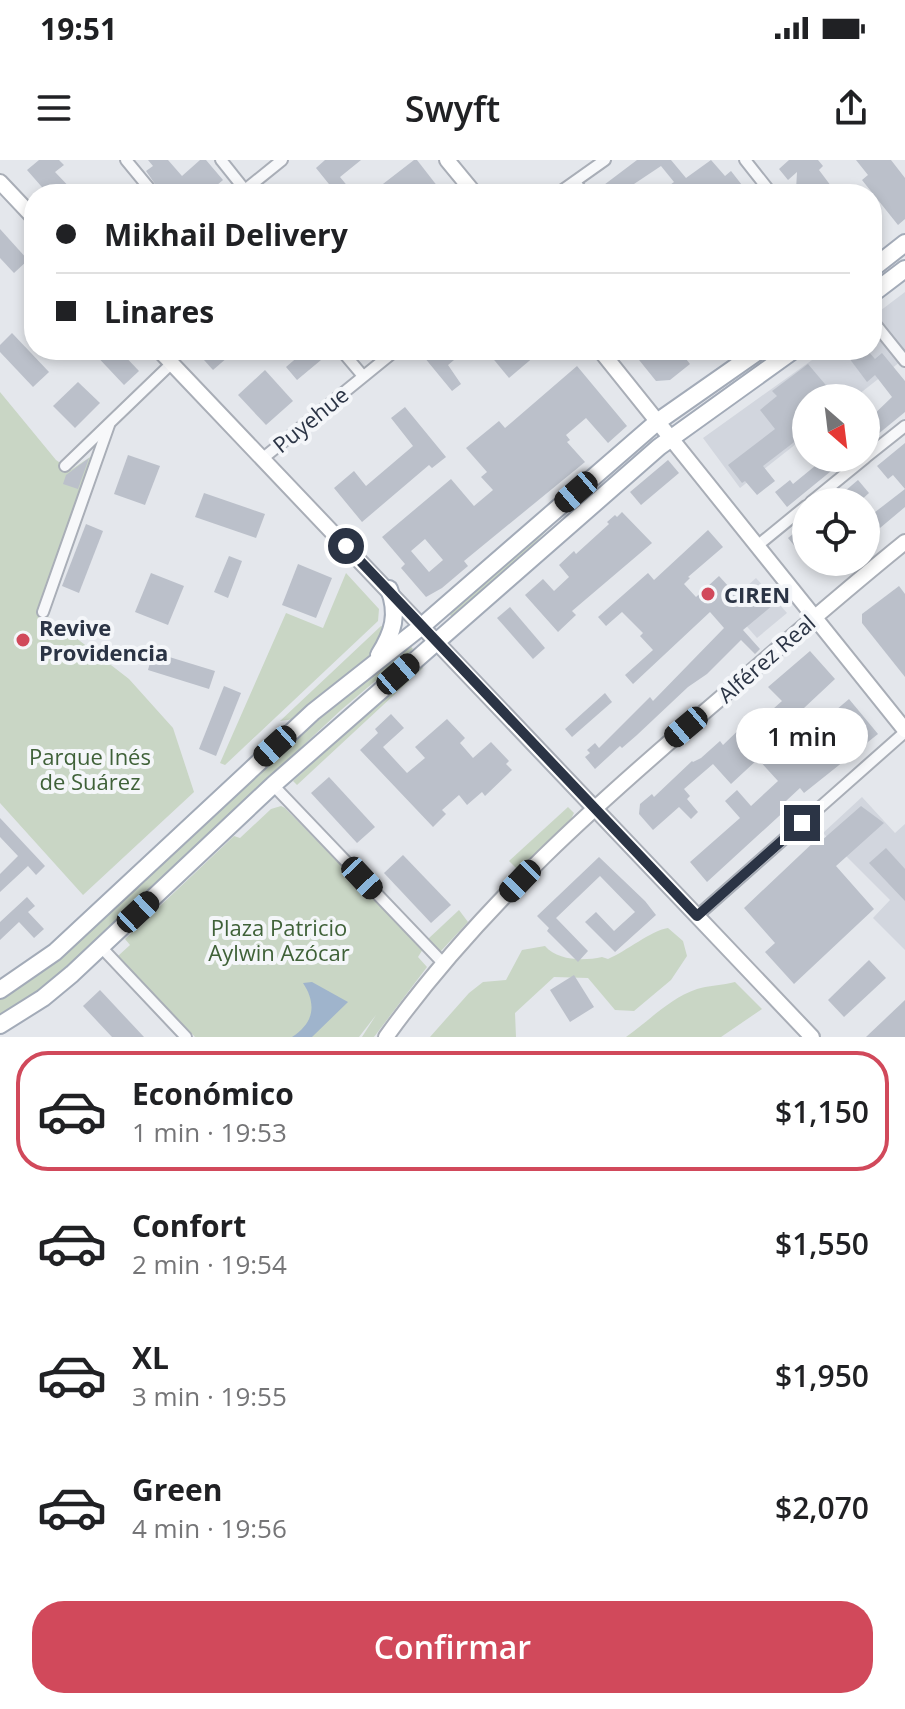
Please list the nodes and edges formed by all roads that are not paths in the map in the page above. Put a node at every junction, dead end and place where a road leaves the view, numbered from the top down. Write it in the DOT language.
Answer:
graph roads {
  1 [pos="126,160"];
  2 [pos="221,160"];
  3 [pos="282,160"];
  4 [pos="447,160"];
  5 [pos="605,160"];
  6 [pos="745,160"];
  7 [pos="0,182"];
  8 [pos="575,182"];
  9 [pos="146,184"];
  10 [pos="237,184"];
  11 [pos="252,184"];
  12 [pos="467,184"];
  13 [pos="572,184"];
  14 [pos="764,184"];
  15 [pos="24,207"];
  16 [pos="905,243"];
  17 [pos="882,261"];
  18 [pos="905,269"];
  19 [pos="882,286"];
  20 [pos="882,332"];
  21 [pos="169,360"];
  22 [pos="349,360"];
  23 [pos="383,360"];
  24 [pos="608,360"];
  25 [pos="746,360"];
  26 [pos="780,360"];
  27 [pos="905,361"];
  28 [pos="172,363"];
  29 [pos="363,376"];
  30 [pos="657,422"];
  31 [pos="109,425"];
  32 [pos="905,426"];
  33 [pos="670,438"];
  34 [pos="880,447"];
  35 [pos="262,459"];
  36 [pos="65,466"];
  37 [pos="848,472"];
  38 [pos="828,488"];
  39 [pos="792,517"];
  40 [pos="905,542"];
  41 [pos="757,546"];
  42 [pos="389,589"];
  43 [pos="43,612"];
  44 [pos="814,616"];
  45 [pos="422,626"];
  46 [pos="436,641"];
  47 [pos="373,664"];
  48 [pos="905,731"];
  49 [pos="273,785"];
  50 [pos="594,807"];
  51 [pos="697,916"];
  52 [pos="101,947"];
  53 [pos="443,963"];
  54 [pos="0,990"];
  55 [pos="1,1024"];
  56 [pos="186,1037"];
  57 [pos="386,1037"];
  58 [pos="812,1037"];
  1 -- 9 [label="street"];
  2 -- 10 [label="street"];
  3 -- 11 [label="street"];
  4 -- 12 [label="main road"];
  5 -- 8 [label="street"];
  6 -- 14 [label="street"];
  7 -- 15 [label="main road"];
  8 -- 13 [label="street"];
  16 -- 17 [label="main road"];
  18 -- 19 [label="main road"];
  20 -- 27 [label="street"];
  21 -- 28 [label="main road"];
  22 -- 29 [label="street"];
  23 -- 29 [label="street, Puyehue"];
  24 -- 30 [label="main road"];
  25 -- 30 [label="main road"];
  26 -- 33 [label="main road"];
  28 -- 31 [label="street"];
  28 -- 35 [label="main road"];
  29 -- 35 [label="street, Puyehue"];
  30 -- 33 [label="main road"];
  30 -- 45 [label="main road"];
  31 -- 36 [label="street"];
  31 -- 43 [label="street"];
  32 -- 34 [label="street"];
  33 -- 41 [label="main road"];
  33 -- 46 [label="main road"];
  35 -- 42 [label="main road"];
  37 -- 38 [label="street"];
  39 -- 41 [label="street"];
  40 -- 44 [label="main road, Alférez Real"];
  41 -- 44 [label="main road"];
  42 -- 45 [label="main road"];
  42 -- 47 [label="main road"];
  44 -- 48 [label="main road"];
  44 -- 50 [label="main road, Alférez Real"];
  45 -- 46 [label="main road"];
  45 -- 47 [label="main road"];
  46 -- 49 [label="main road"];
  46 -- 50 [label="main road"];
  47 -- 54 [label="main road"];
  48 -- 51 [label="street"];
  49 -- 52 [label="main road"];
  49 -- 53 [label="street"];
  50 -- 51 [label="main road"];
  50 -- 53 [label="main road, Alférez Real"];
  51 -- 58 [label="main road"];
  52 -- 55 [label="main road"];
  52 -- 56 [label="street"];
  53 -- 57 [label="main road, Alférez Real"];
}
